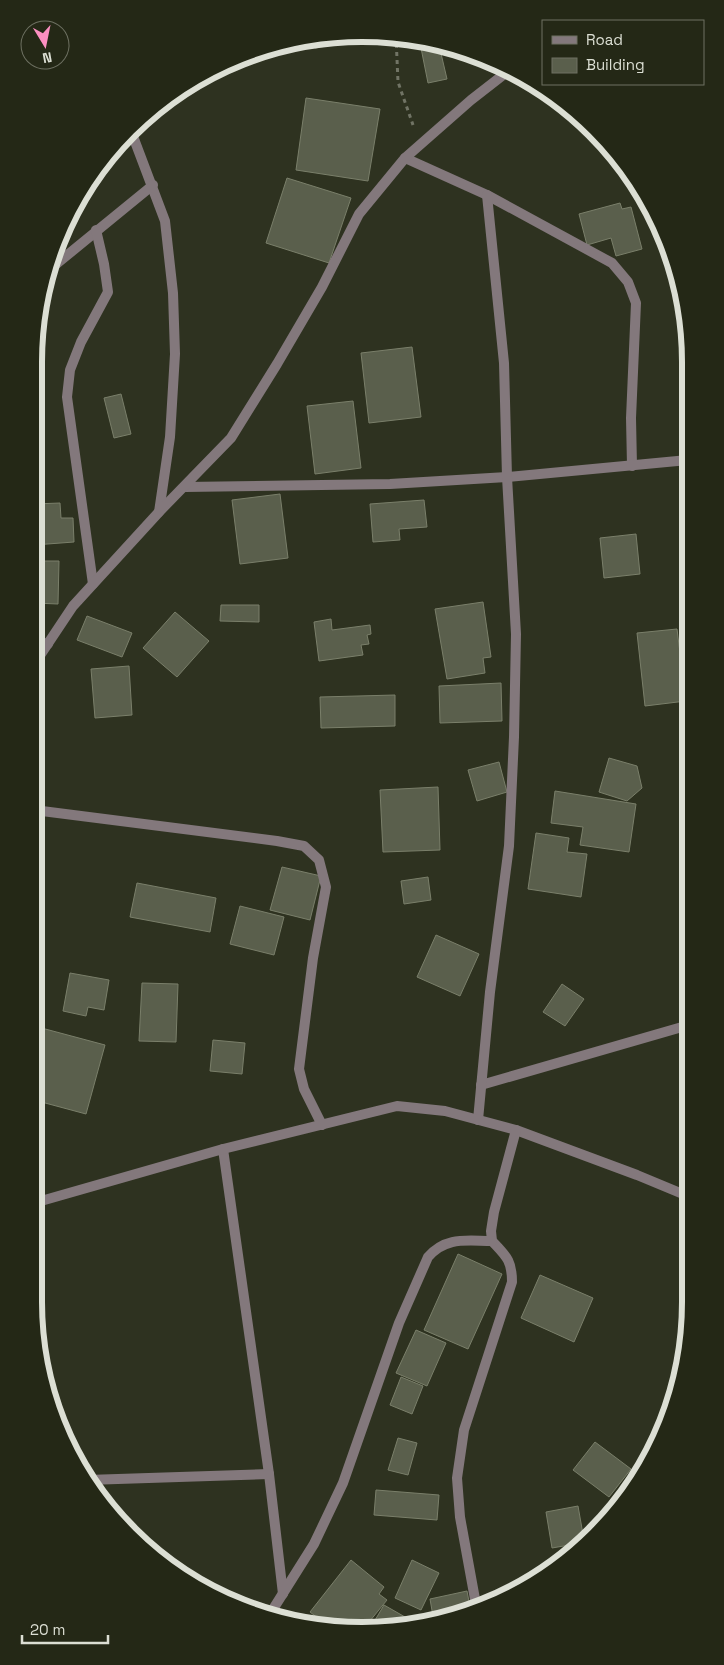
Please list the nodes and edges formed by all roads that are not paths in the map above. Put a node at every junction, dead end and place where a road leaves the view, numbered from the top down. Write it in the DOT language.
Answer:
graph roads {
  1 [pos="503,75"];
  2 [pos="134,138"];
  3 [pos="405,158"];
  4 [pos="153,185"];
  5 [pos="487,195"];
  6 [pos="96,230"];
  7 [pos="58,262"];
  8 [pos="682,461"];
  9 [pos="632,466"];
  10 [pos="507,477"];
  11 [pos="185,487"];
  12 [pos="159,512"];
  13 [pos="93,584"];
  14 [pos="43,643"];
  15 [pos="48,644"];
  16 [pos="43,652"];
  17 [pos="43,811"];
  18 [pos="682,1027"];
  19 [pos="481,1085"];
  20 [pos="478,1120"];
  21 [pos="322,1125"];
  22 [pos="516,1130"];
  23 [pos="223,1148"];
  24 [pos="682,1194"];
  25 [pos="43,1200"];
  26 [pos="492,1241"];
  27 [pos="269,1474"];
  28 [pos="95,1480"];
  29 [pos="283,1594"];
  30 [pos="475,1602"];
  31 [pos="273,1610"];
  1 -- 3 [label="street"];
  2 -- 4 [label="street"];
  3 -- 5 [label="street"];
  3 -- 11 [label="street"];
  4 -- 6 [label="street"];
  4 -- 12 [label="street"];
  5 -- 9 [label="street"];
  5 -- 10 [label="street"];
  6 -- 7 [label="street"];
  6 -- 13 [label="street"];
  8 -- 9 [label="street"];
  9 -- 10 [label="street"];
  10 -- 11 [label="street"];
  10 -- 19 [label="street"];
  11 -- 12 [label="street"];
  12 -- 13 [label="street"];
  13 -- 15 [label="street"];
  14 -- 15 [label="street"];
  15 -- 16 [label="street"];
  17 -- 21 [label="street"];
  18 -- 19 [label="street"];
  19 -- 20 [label="street"];
  20 -- 21 [label="street"];
  20 -- 22 [label="street"];
  21 -- 23 [label="street"];
  22 -- 24 [label="street"];
  22 -- 26 [label="street"];
  23 -- 25 [label="street"];
  23 -- 27 [label="street"];
  26 -- 29 [label="street"];
  26 -- 30 [label="street"];
  27 -- 28 [label="street"];
  27 -- 29 [label="street"];
  29 -- 31 [label="street"];
}
